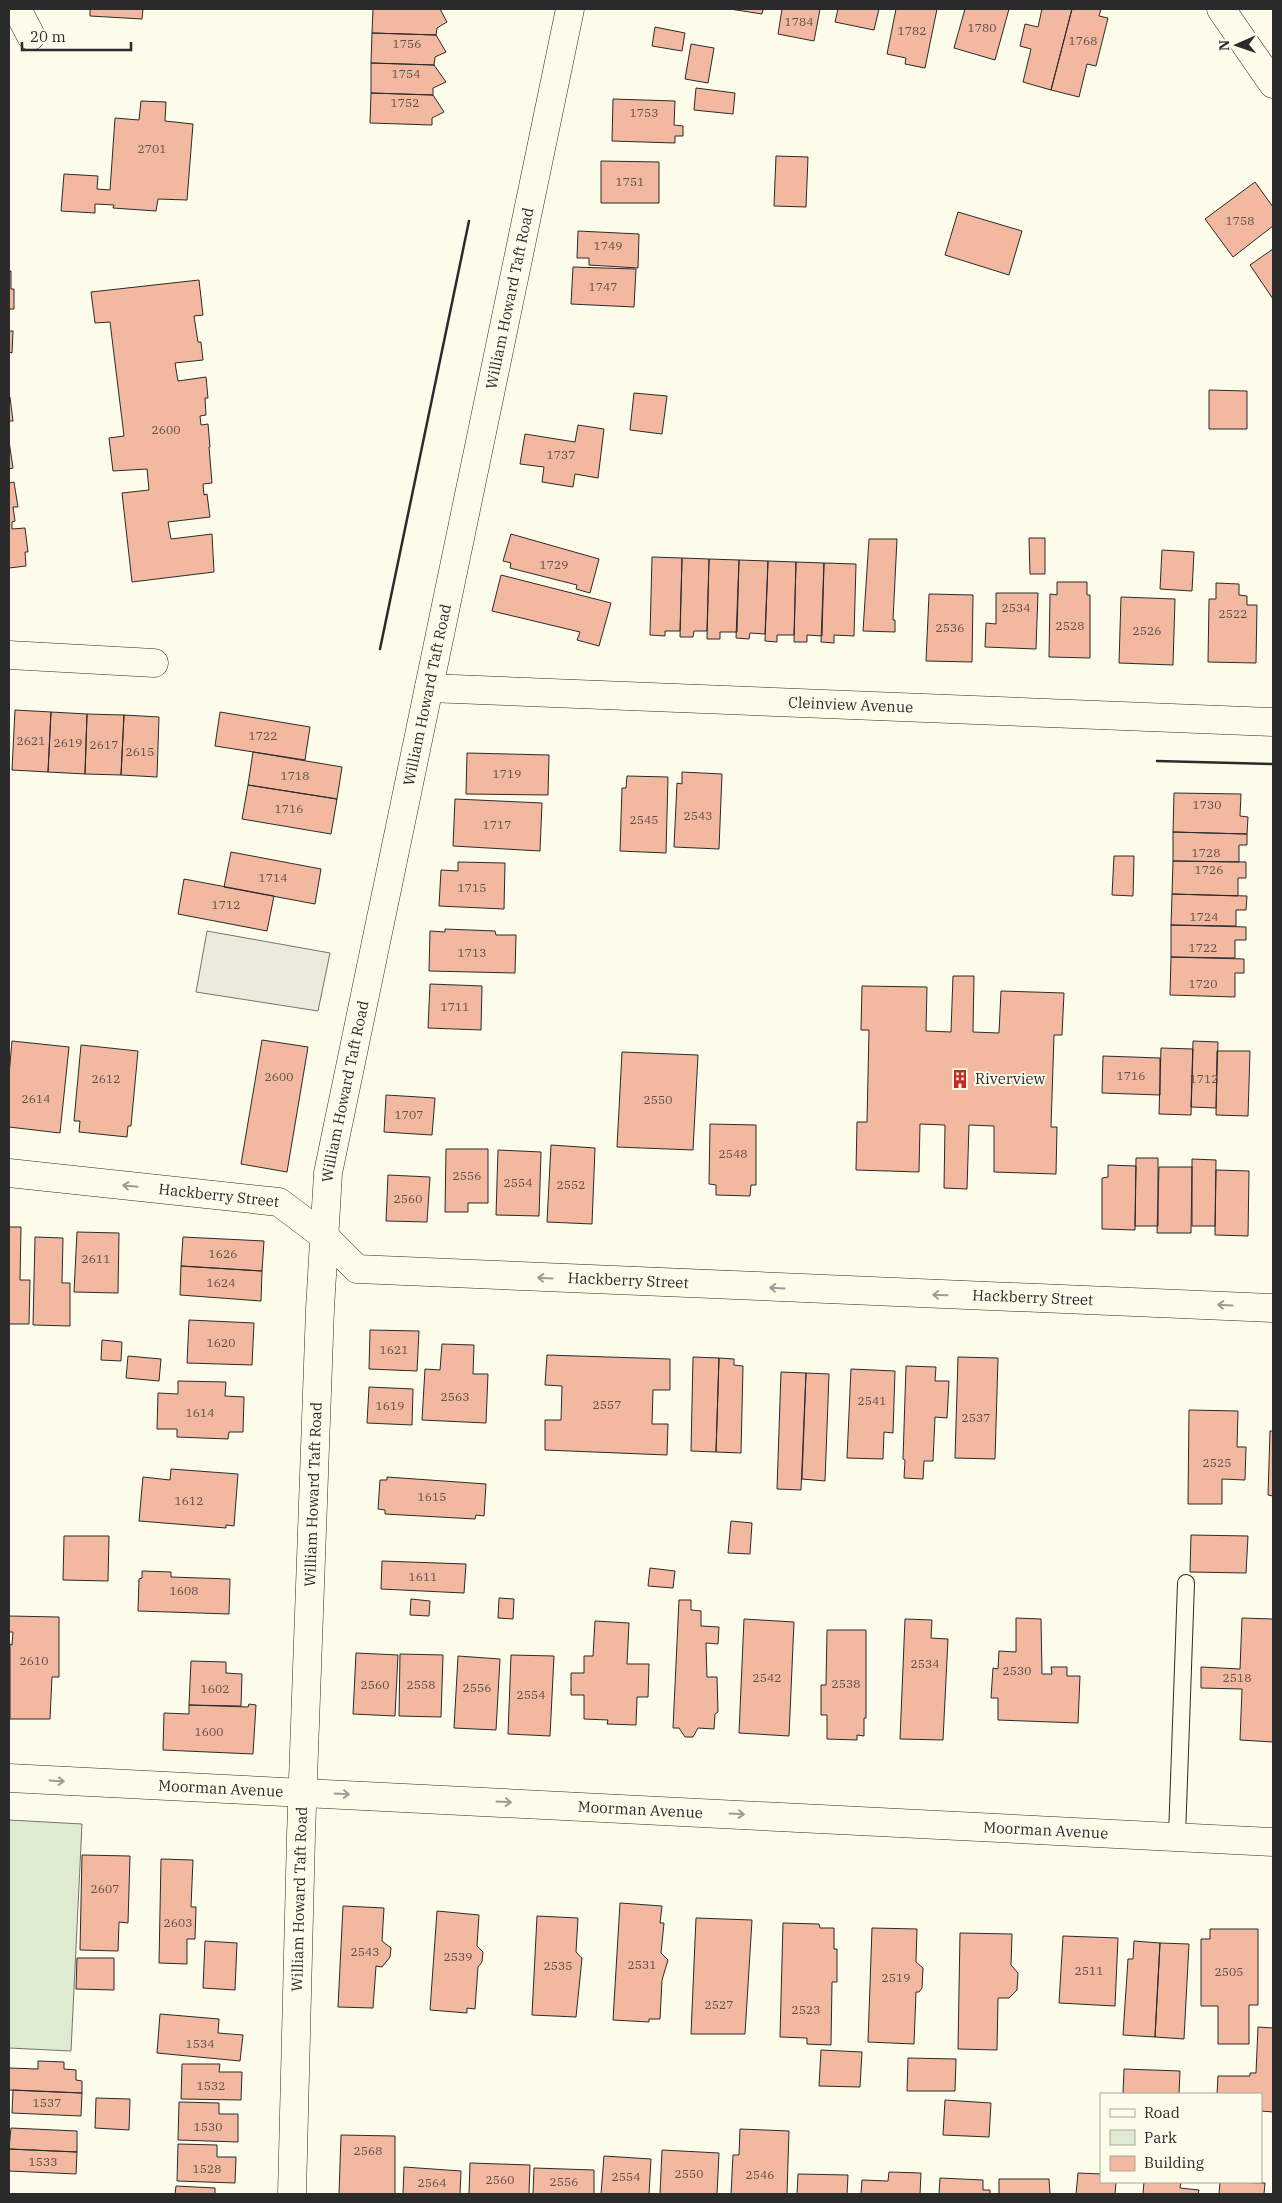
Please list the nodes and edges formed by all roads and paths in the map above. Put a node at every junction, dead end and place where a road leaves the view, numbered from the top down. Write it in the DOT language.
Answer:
graph roads {
  1 [pos="17,9"];
  2 [pos="570,9"];
  3 [pos="1221,9"];
  4 [pos="31,36"];
  5 [pos="1273,84"];
  6 [pos="9,656"];
  7 [pos="154,663"];
  8 [pos="429,688"];
  9 [pos="1273,722"];
  10 [pos="9,1173"];
  11 [pos="324,1236"];
  12 [pos="1273,1308"];
  13 [pos="1186,1583"];
  14 [pos="9,1778"];
  15 [pos="304,1792"];
  16 [pos="1177,1836"];
  17 [pos="1273,1842"];
  18 [pos="292,2194"];
  1 -- 4 [label="street"];
  2 -- 8 [label="street, William Howard Taft Road"];
  3 -- 5 [label="street"];
  6 -- 7 [label="street"];
  8 -- 9 [label="street, Cleinview Avenue"];
  8 -- 11 [label="street, William Howard Taft Road"];
  11 -- 10 [label="street, Hackberry Street, one-way"];
  12 -- 11 [label="street, Hackberry Street, one-way"];
  11 -- 15 [label="street, William Howard Taft Road"];
  13 -- 16 [label="lane"];
  14 -- 15 [label="street, Moorman Avenue, one-way"];
  15 -- 16 [label="street, Moorman Avenue, one-way"];
  15 -- 18 [label="street, William Howard Taft Road"];
  16 -- 17 [label="street, Moorman Avenue"];
}
